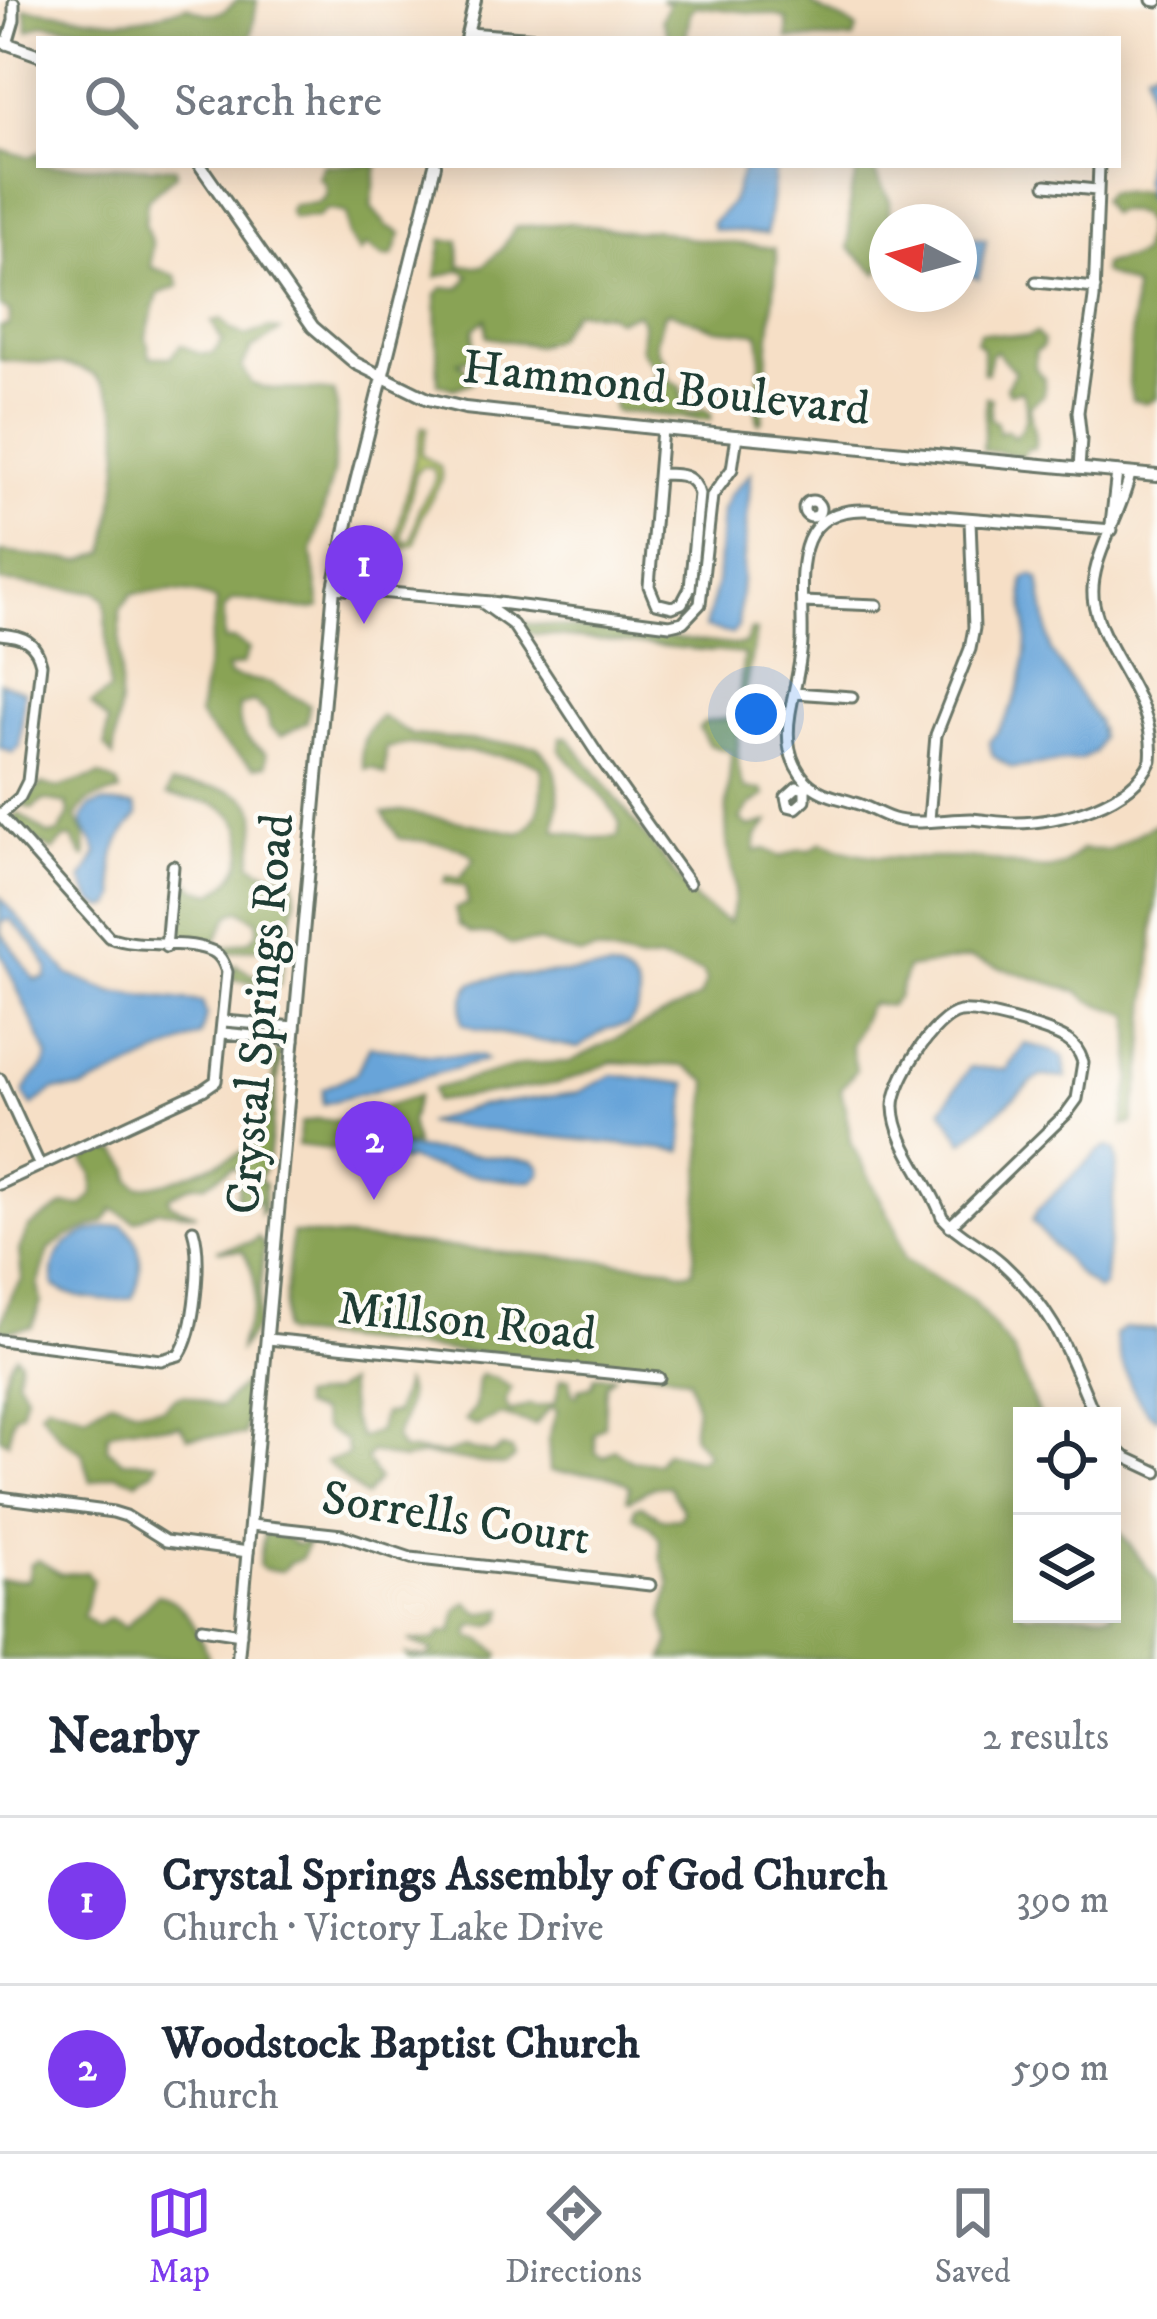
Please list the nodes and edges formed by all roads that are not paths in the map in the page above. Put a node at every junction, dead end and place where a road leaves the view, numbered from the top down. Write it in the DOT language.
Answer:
graph roads {
  1 [pos="475,0"];
  2 [pos="14,3"];
  3 [pos="466,36"];
  4 [pos="3,42"];
  5 [pos="36,54"];
  6 [pos="202,168"];
  7 [pos="434,168"];
  8 [pos="1099,168"];
  9 [pos="1046,185"];
  10 [pos="1096,190"];
  11 [pos="1036,282"];
  12 [pos="1095,288"];
  13 [pos="384,380"];
  14 [pos="662,429"];
  15 [pos="737,436"];
  16 [pos="1079,469"];
  17 [pos="1124,473"];
  18 [pos="659,474"];
  19 [pos="1157,476"];
  20 [pos="970,520"];
  21 [pos="1112,530"];
  22 [pos="334,588"];
  23 [pos="803,602"];
  24 [pos="484,604"];
  25 [pos="877,605"];
  26 [pos="0,634"];
  27 [pos="794,693"];
  28 [pos="852,697"];
  29 [pos="0,815"];
  30 [pos="929,820"];
  31 [pos="173,866"];
  32 [pos="689,883"];
  33 [pos="166,946"];
  34 [pos="223,1027"];
  35 [pos="294,1034"];
  36 [pos="0,1079"];
  37 [pos="40,1166"];
  38 [pos="0,1184"];
  39 [pos="950,1226"];
  40 [pos="193,1230"];
  41 [pos="268,1339"];
  42 [pos="0,1340"];
  43 [pos="659,1378"];
  44 [pos="1091,1407"];
  45 [pos="1121,1453"];
  46 [pos="1157,1472"];
  47 [pos="0,1497"];
  48 [pos="250,1525"];
  49 [pos="248,1552"];
  50 [pos="650,1585"];
  51 [pos="202,1628"];
  52 [pos="241,1634"];
  53 [pos="238,1659"];
  1 -- 3 [label="street"];
  2 -- 4 [label="street"];
  4 -- 5 [label="street"];
  6 -- 13 [label="street, Hammond Boulevard"];
  7 -- 13 [label="street, Crystal Springs Road"];
  8 -- 10 [label="street"];
  9 -- 10 [label="street"];
  10 -- 12 [label="street"];
  11 -- 12 [label="street"];
  12 -- 16 [label="street"];
  13 -- 14 [label="street, Hammond Boulevard"];
  13 -- 22 [label="street, Crystal Springs Road"];
  14 -- 15 [label="street, Hammond Boulevard"];
  14 -- 18 [label="street"];
  15 -- 16 [label="street, Hammond Boulevard"];
  15 -- 24 [label="street"];
  16 -- 17 [label="street, Hammond Boulevard"];
  17 -- 19 [label="street, Hammond Boulevard"];
  17 -- 21 [label="street"];
  18 -- 18 [label="street"];
  20 -- 21 [label="street"];
  20 -- 23 [label="street"];
  20 -- 30 [label="street"];
  21 -- 30 [label="street"];
  22 -- 24 [label="street"];
  22 -- 35 [label="street, Crystal Springs Road"];
  23 -- 25 [label="street"];
  23 -- 27 [label="street"];
  24 -- 32 [label="street"];
  26 -- 29 [label="street"];
  27 -- 28 [label="street"];
  27 -- 30 [label="street"];
  29 -- 33 [label="street"];
  31 -- 33 [label="street"];
  33 -- 34 [label="street"];
  34 -- 35 [label="street"];
  34 -- 37 [label="street"];
  35 -- 41 [label="street, Crystal Springs Road"];
  36 -- 37 [label="street"];
  37 -- 38 [label="street"];
  39 -- 39 [label="street"];
  39 -- 44 [label="street"];
  40 -- 42 [label="street"];
  41 -- 43 [label="street, Millson Road"];
  41 -- 48 [label="street, Crystal Springs Road"];
  45 -- 46 [label="street"];
  47 -- 49 [label="street"];
  48 -- 49 [label="street, Crystal Springs Road"];
  48 -- 50 [label="street, Sorrells Court"];
  49 -- 52 [label="street, Crystal Springs Road"];
  51 -- 52 [label="street"];
  52 -- 53 [label="street, Crystal Springs Road"];
}
